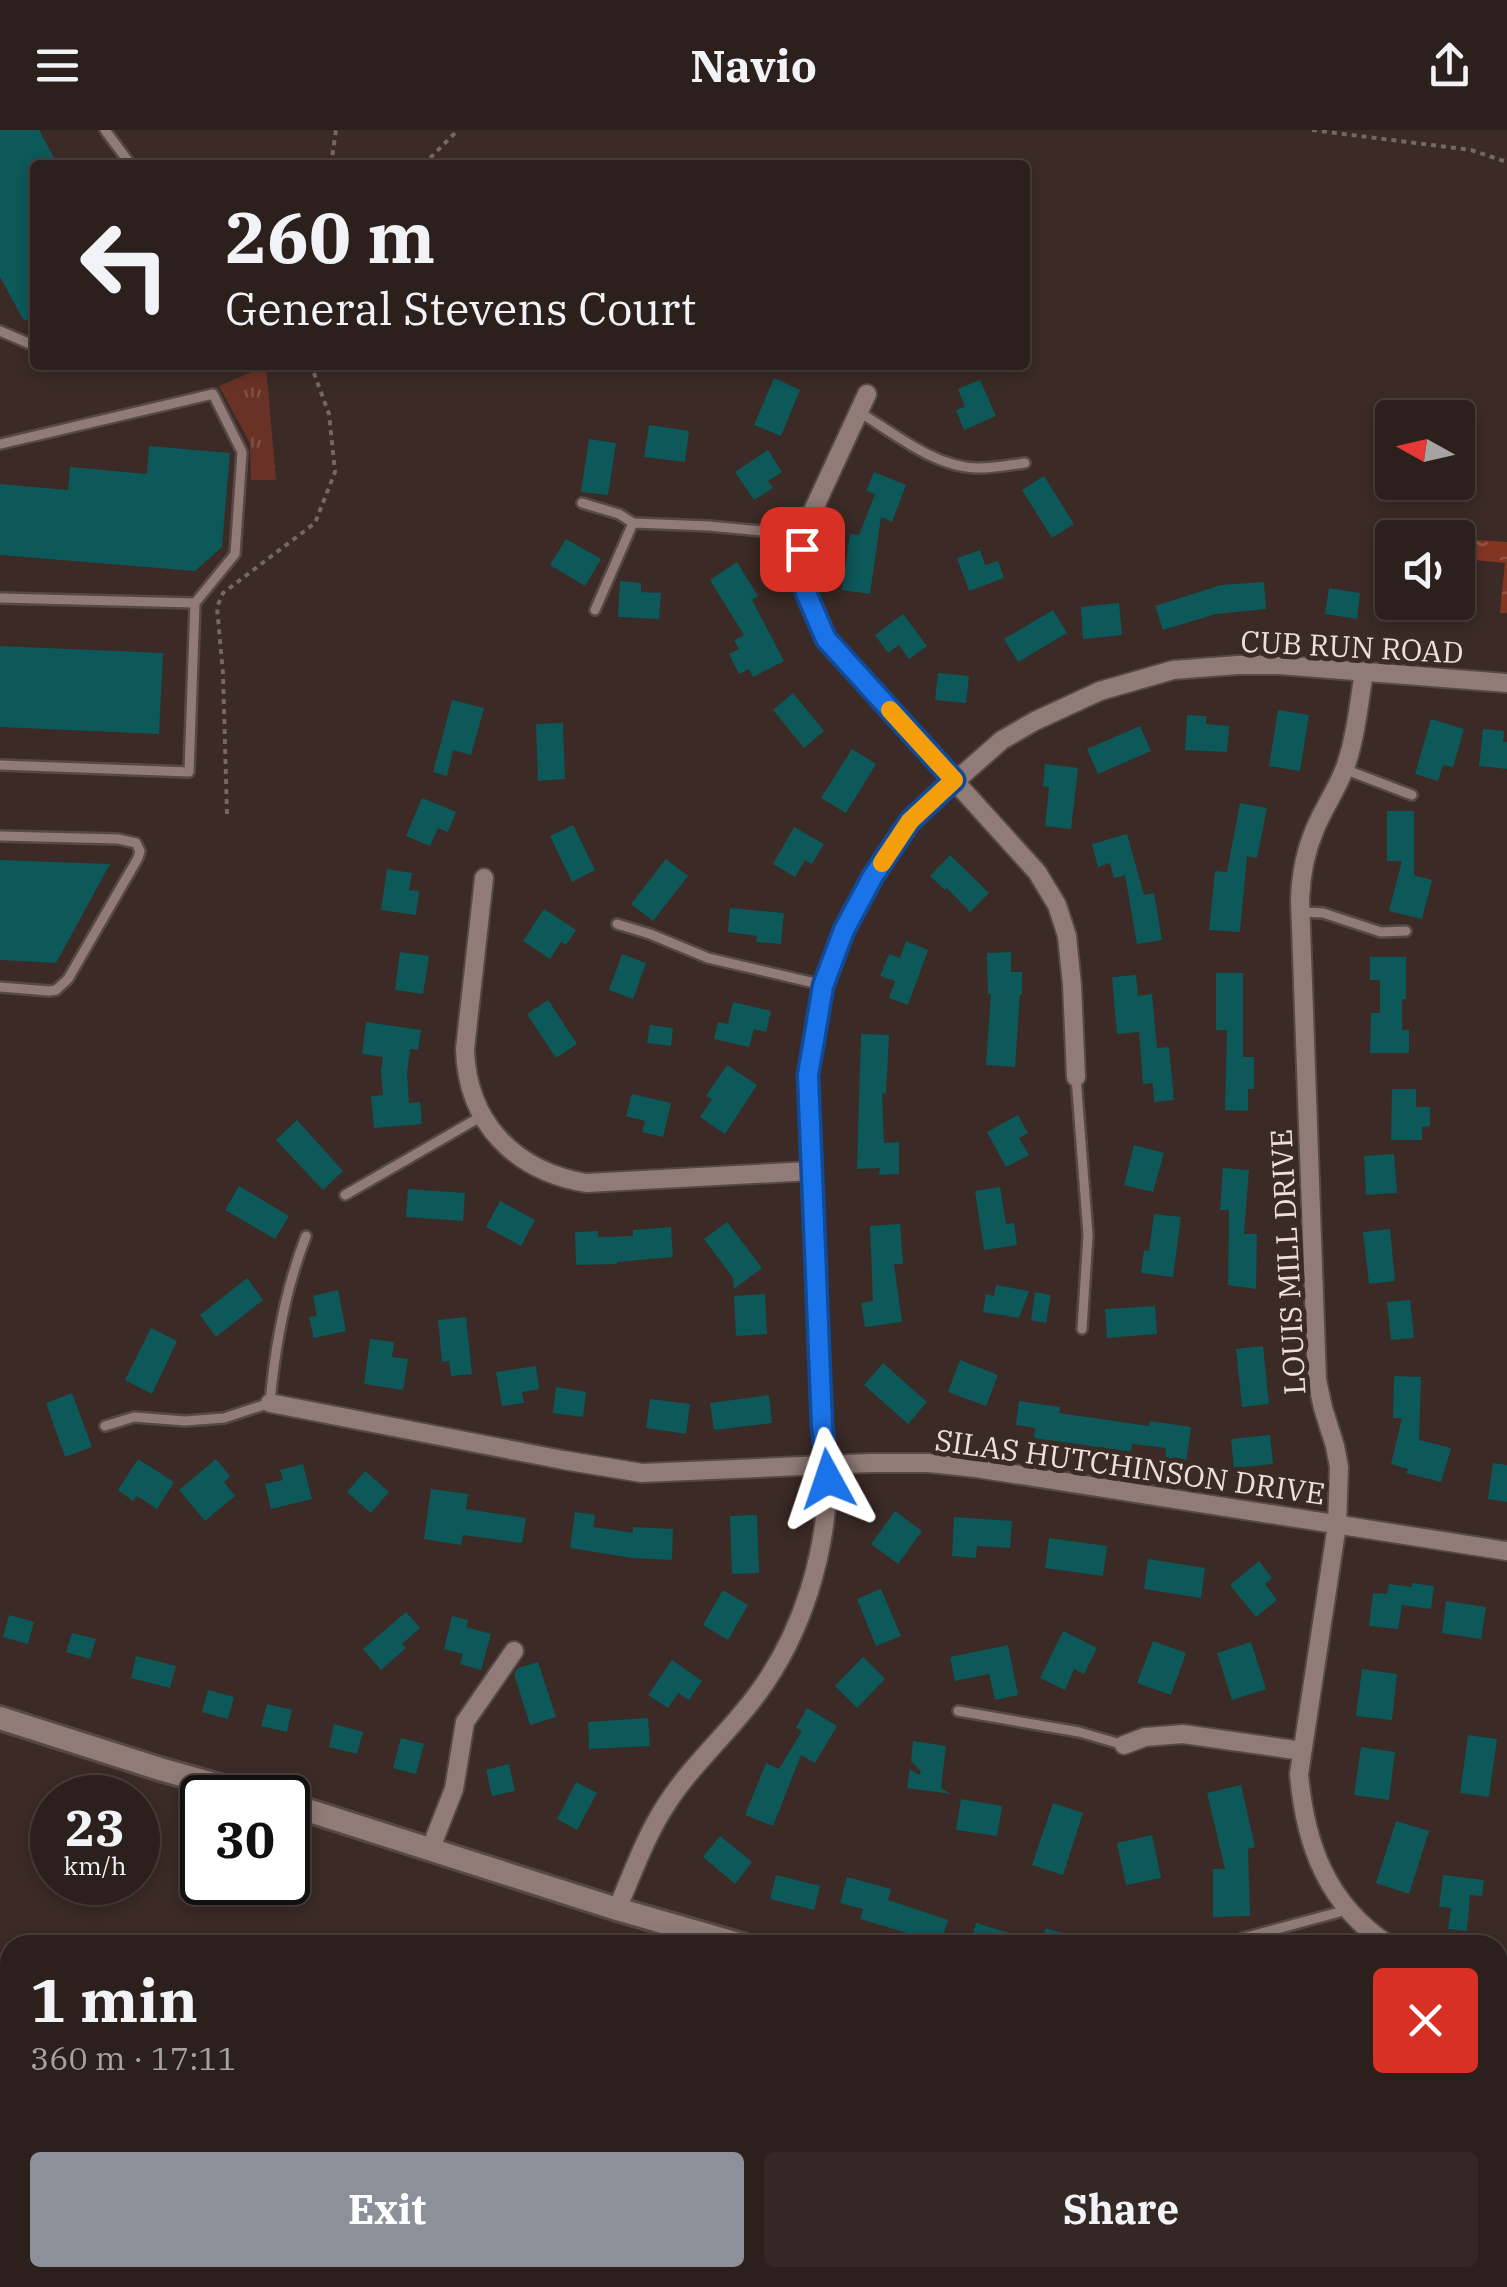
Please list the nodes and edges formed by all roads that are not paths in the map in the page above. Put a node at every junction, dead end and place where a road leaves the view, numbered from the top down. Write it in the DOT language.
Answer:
graph roads {
  1 [pos="105,130"];
  2 [pos="127,160"];
  3 [pos="0,331"];
  4 [pos="30,344"];
  5 [pos="868,394"];
  6 [pos="859,412"];
  7 [pos="0,444"];
  8 [pos="1025,464"];
  9 [pos="582,504"];
  10 [pos="633,523"];
  11 [pos="806,536"];
  12 [pos="0,598"];
  13 [pos="195,603"];
  14 [pos="595,610"];
  15 [pos="1364,672"];
  16 [pos="1507,682"];
  17 [pos="0,765"];
  18 [pos="1344,769"];
  19 [pos="954,780"];
  20 [pos="1412,795"];
  21 [pos="0,836"];
  22 [pos="484,878"];
  23 [pos="1300,912"];
  24 [pos="618,924"];
  25 [pos="1406,931"];
  26 [pos="823,986"];
  27 [pos="0,987"];
  28 [pos="1076,1077"];
  29 [pos="482,1116"];
  30 [pos="812,1172"];
  31 [pos="345,1195"];
  32 [pos="306,1236"];
  33 [pos="1082,1329"];
  34 [pos="270,1403"];
  35 [pos="105,1426"];
  36 [pos="827,1465"];
  37 [pos="1337,1525"];
  38 [pos="1507,1551"];
  39 [pos="514,1651"];
  40 [pos="958,1711"];
  41 [pos="0,1718"];
  42 [pos="1124,1745"];
  43 [pos="1302,1751"];
  44 [pos="181,1775"];
  45 [pos="310,1811"];
  46 [pos="430,1850"];
  47 [pos="618,1909"];
  48 [pos="1350,1909"];
  49 [pos="708,1935"];
  50 [pos="1254,1935"];
  51 [pos="1376,1935"];
  1 -- 2 [label="lane"];
  3 -- 4 [label="lane"];
  5 -- 6 [label="street"];
  6 -- 8 [label="lane"];
  6 -- 11 [label="street"];
  7 -- 13 [label="lane"];
  9 -- 10 [label="lane"];
  10 -- 11 [label="lane"];
  10 -- 14 [label="lane"];
  11 -- 19 [label="street"];
  12 -- 13 [label="lane"];
  13 -- 17 [label="lane"];
  15 -- 16 [label="street, CUB RUN ROAD"];
  15 -- 18 [label="street, LOUIS MILL DRIVE"];
  15 -- 19 [label="street, CUB RUN ROAD"];
  18 -- 20 [label="lane"];
  18 -- 23 [label="street, LOUIS MILL DRIVE"];
  19 -- 26 [label="street, CUB RUN ROAD"];
  19 -- 28 [label="street"];
  21 -- 27 [label="lane"];
  22 -- 29 [label="street"];
  23 -- 25 [label="lane"];
  23 -- 37 [label="street, LOUIS MILL DRIVE"];
  24 -- 26 [label="lane"];
  26 -- 30 [label="street, CUB RUN ROAD"];
  28 -- 33 [label="lane"];
  29 -- 30 [label="street"];
  29 -- 31 [label="lane"];
  30 -- 36 [label="street, CUB RUN ROAD"];
  32 -- 34 [label="lane"];
  34 -- 35 [label="lane"];
  34 -- 36 [label="street, SILAS HUTCHINSON DRIVE"];
  36 -- 37 [label="street, SILAS HUTCHINSON DRIVE"];
  36 -- 47 [label="street, CUB RUN ROAD"];
  37 -- 38 [label="street, SILAS HUTCHINSON DRIVE"];
  37 -- 43 [label="street, LOUIS MILL DRIVE"];
  39 -- 46 [label="street"];
  40 -- 42 [label="lane"];
  41 -- 44 [label="main road"];
  42 -- 43 [label="street"];
  43 -- 48 [label="street, LOUIS MILL DRIVE"];
  45 -- 46 [label="main road"];
  46 -- 47 [label="main road"];
  47 -- 49 [label="main road"];
  48 -- 50 [label="lane"];
  48 -- 51 [label="street, LOUIS MILL DRIVE"];
}
